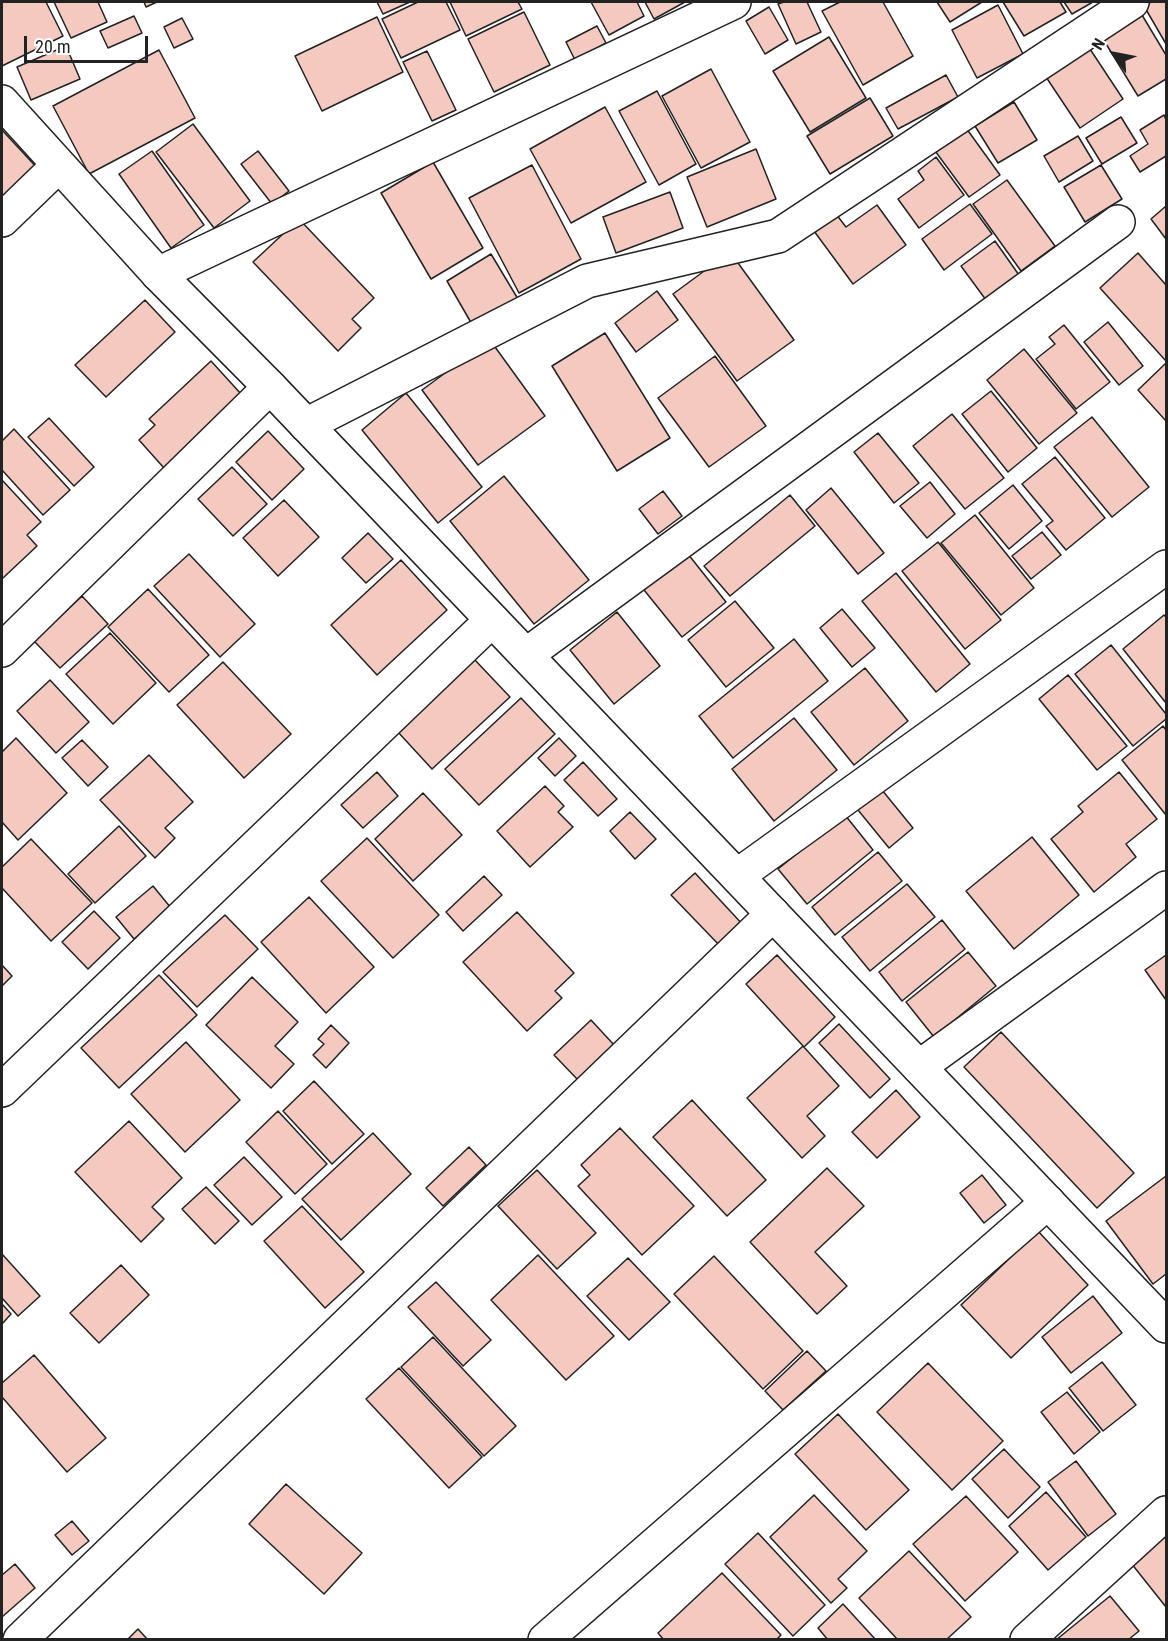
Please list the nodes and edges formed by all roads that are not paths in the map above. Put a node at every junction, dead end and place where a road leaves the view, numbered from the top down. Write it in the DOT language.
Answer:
graph roads {
  1 [pos="734,2"];
  2 [pos="1132,2"];
  3 [pos="2,102"];
  4 [pos="58,166"];
  5 [pos="2,220"];
  6 [pos="1118,222"];
  7 [pos="158,274"];
  8 [pos="270,387"];
  9 [pos="306,425"];
  10 [pos="1167,567"];
  11 [pos="492,620"];
  12 [pos="2,650"];
  13 [pos="526,655"];
  14 [pos="737,876"];
  15 [pos="1167,888"];
  16 [pos="773,914"];
  17 [pos="919,1067"];
  18 [pos="2,1090"];
  19 [pos="1048,1202"];
  20 [pos="1167,1326"];
  21 [pos="1167,1513"];
  22 [pos="20,1640"];
  23 [pos="545,1640"];
  24 [pos="1027,1640"];
  1 -- 7 [label="street"];
  2 -- 9 [label="street"];
  3 -- 4 [label="street"];
  4 -- 5 [label="street"];
  4 -- 7 [label="street"];
  6 -- 13 [label="street"];
  7 -- 8 [label="street"];
  8 -- 9 [label="street"];
  8 -- 12 [label="street"];
  9 -- 11 [label="street"];
  10 -- 14 [label="street"];
  11 -- 13 [label="street"];
  11 -- 18 [label="street"];
  13 -- 14 [label="street"];
  14 -- 16 [label="street"];
  15 -- 17 [label="street"];
  16 -- 17 [label="street"];
  16 -- 22 [label="street"];
  17 -- 19 [label="street"];
  19 -- 20 [label="street"];
  19 -- 23 [label="street"];
  21 -- 24 [label="street"];
}
